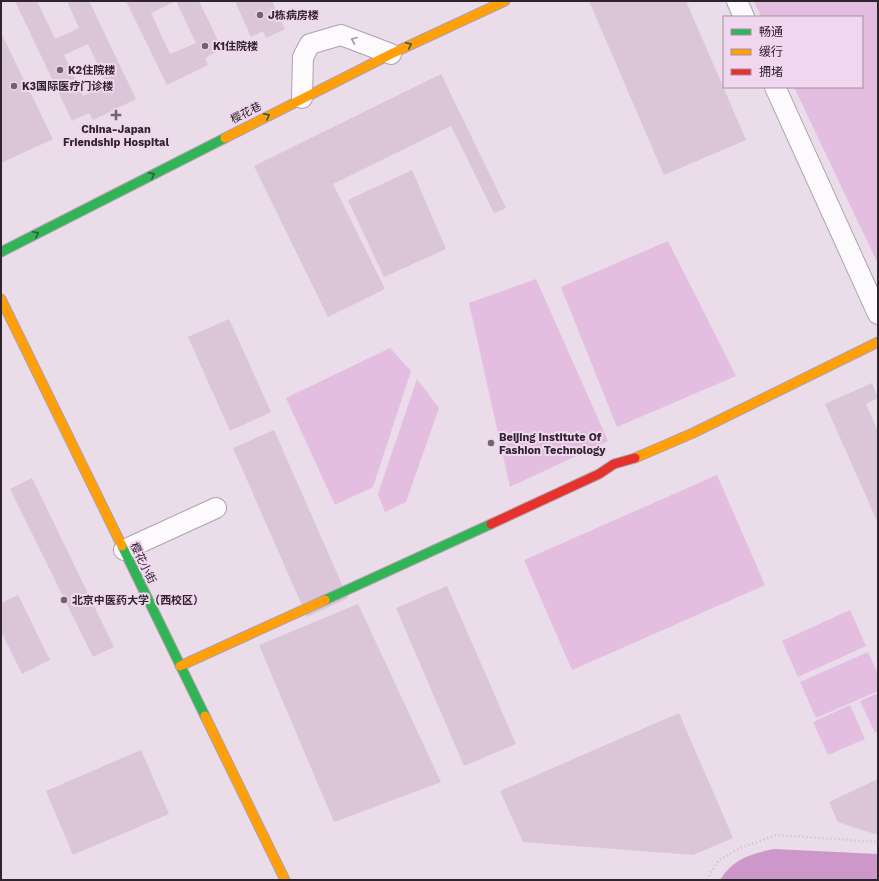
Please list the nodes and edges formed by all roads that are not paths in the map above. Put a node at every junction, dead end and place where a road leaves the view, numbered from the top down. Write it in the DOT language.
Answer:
graph roads {
  1 [pos="505,1"];
  2 [pos="737,1"];
  3 [pos="744,16"];
  4 [pos="391,54"];
  5 [pos="776,88"];
  6 [pos="302,98"];
  7 [pos="1,252"];
  8 [pos="1,299"];
  9 [pos="878,314"];
  10 [pos="878,342"];
  11 [pos="216,508"];
  12 [pos="124,550"];
  13 [pos="180,666"];
  14 [pos="285,880"];
  4 -- 1 [label="street, 樱花巷, one-way"];
  2 -- 3 [label="street"];
  4 -- 6 [label="street, 樱花巷"];
  4 -- 6 [label="street, one-way"];
  5 -- 9 [label="street"];
  7 -- 6 [label="street, 樱花巷, one-way"];
  8 -- 12 [label="street, 樱花小街"];
  10 -- 13 [label="street"];
  11 -- 12 [label="street"];
  12 -- 13 [label="street, 樱花小街"];
  13 -- 14 [label="street, 樱花小街"];
}
